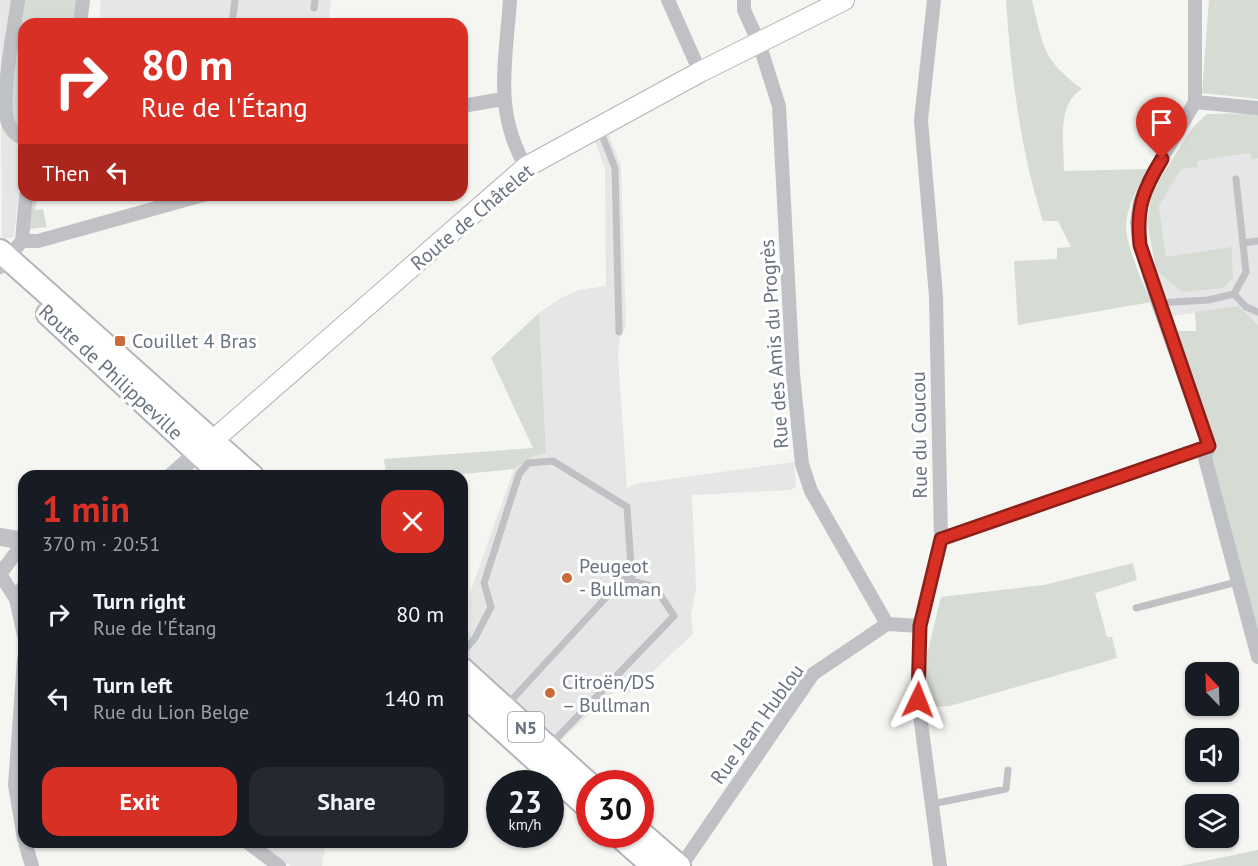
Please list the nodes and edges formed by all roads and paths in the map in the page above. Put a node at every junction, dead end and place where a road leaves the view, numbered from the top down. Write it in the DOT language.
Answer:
graph roads {
  1 [pos="18,0"];
  2 [pos="83,0"];
  3 [pos="235,0"];
  4 [pos="510,0"];
  5 [pos="668,0"];
  6 [pos="744,0"];
  7 [pos="844,0"];
  8 [pos="934,0"];
  9 [pos="1195,0"];
  10 [pos="81,18"];
  11 [pos="233,18"];
  12 [pos="759,43"];
  13 [pos="700,72"];
  14 [pos="503,99"];
  15 [pos="1195,102"];
  16 [pos="468,105"];
  17 [pos="1258,108"];
  18 [pos="599,128"];
  19 [pos="18,137"];
  20 [pos="526,167"];
  21 [pos="1236,179"];
  22 [pos="24,201"];
  23 [pos="181,201"];
  24 [pos="1258,241"];
  25 [pos="1243,243"];
  26 [pos="6,257"];
  27 [pos="1234,294"];
  28 [pos="1158,303"];
  29 [pos="1258,312"];
  30 [pos="619,332"];
  31 [pos="1209,446"];
  32 [pos="206,447"];
  33 [pos="179,470"];
  34 [pos="219,470"];
  35 [pos="242,470"];
  36 [pos="0,537"];
  37 [pos="941,539"];
  38 [pos="18,540"];
  39 [pos="18,549"];
  40 [pos="0,574"];
  41 [pos="632,581"];
  42 [pos="1236,582"];
  43 [pos="0,594"];
  44 [pos="18,596"];
  45 [pos="16,599"];
  46 [pos="18,608"];
  47 [pos="1136,608"];
  48 [pos="886,624"];
  49 [pos="920,626"];
  50 [pos="468,646"];
  51 [pos="1258,657"];
  52 [pos="468,675"];
  53 [pos="468,698"];
  54 [pos="504,708"];
  55 [pos="18,743"];
  56 [pos="548,748"];
  57 [pos="1008,770"];
  58 [pos="576,773"];
  59 [pos="576,796"];
  60 [pos="18,803"];
  61 [pos="932,804"];
  62 [pos="654,843"];
  63 [pos="26,848"];
  64 [pos="255,848"];
  65 [pos="632,848"];
  66 [pos="32,866"];
  67 [pos="279,866"];
  68 [pos="652,866"];
  69 [pos="680,866"];
  70 [pos="940,866"];
  1 -- 19 [label="street"];
  2 -- 10 [label="street"];
  3 -- 11 [label="lane"];
  4 -- 14 [label="street"];
  5 -- 13 [label="street"];
  6 -- 12 [label="street, Rue des Amis du Progrès"];
  7 -- 12 [label="main road, Route de Châtelet"];
  8 -- 37 [label="street, Rue du Coucou"];
  9 -- 15 [label="street"];
  12 -- 13 [label="main road, Route de Châtelet"];
  12 -- 48 [label="street, Rue des Amis du Progrès"];
  13 -- 18 [label="main road, Route de Châtelet"];
  14 -- 16 [label="street"];
  14 -- 20 [label="street"];
  15 -- 17 [label="street"];
  15 -- 28 [label="street"];
  18 -- 20 [label="main road, Route de Châtelet"];
  18 -- 30 [label="lane"];
  20 -- 32 [label="main road, Route de Châtelet"];
  21 -- 25 [label="lane"];
  22 -- 26 [label="street"];
  23 -- 26 [label="street"];
  24 -- 25 [label="lane"];
  25 -- 27 [label="lane"];
  26 -- 32 [label="main road, Route de Philippeville"];
  27 -- 28 [label="lane"];
  27 -- 29 [label="lane"];
  28 -- 31 [label="street"];
  31 -- 37 [label="street"];
  31 -- 42 [label="street"];
  32 -- 33 [label="street, Route de Châtelet"];
  32 -- 34 [label="main road, Route de Philippeville"];
  32 -- 35 [label="main road, Route de Philippeville"];
  36 -- 38 [label="street"];
  37 -- 49 [label="street, Rue du Coucou"];
  39 -- 40 [label="street"];
  40 -- 45 [label="street"];
  41 -- 50 [label="lane"];
  41 -- 54 [label="lane"];
  41 -- 56 [label="lane"];
  42 -- 47 [label="lane"];
  42 -- 51 [label="street"];
  43 -- 45 [label="street"];
  44 -- 45 [label="street"];
  45 -- 46 [label="street"];
  48 -- 49 [label="street"];
  48 -- 69 [label="street, Rue Jean Hublou"];
  49 -- 61 [label="street, Rue du Coucou"];
  52 -- 54 [label="main road, N5"];
  53 -- 59 [label="main road, N5"];
  54 -- 56 [label="main road, N5"];
  55 -- 60 [label="street"];
  56 -- 58 [label="main road, N5"];
  57 -- 61 [label="lane"];
  61 -- 70 [label="street, Rue du Coucou"];
  62 -- 69 [label="main road"];
  63 -- 66 [label="street"];
  64 -- 67 [label="street"];
  65 -- 68 [label="main road"];
}
